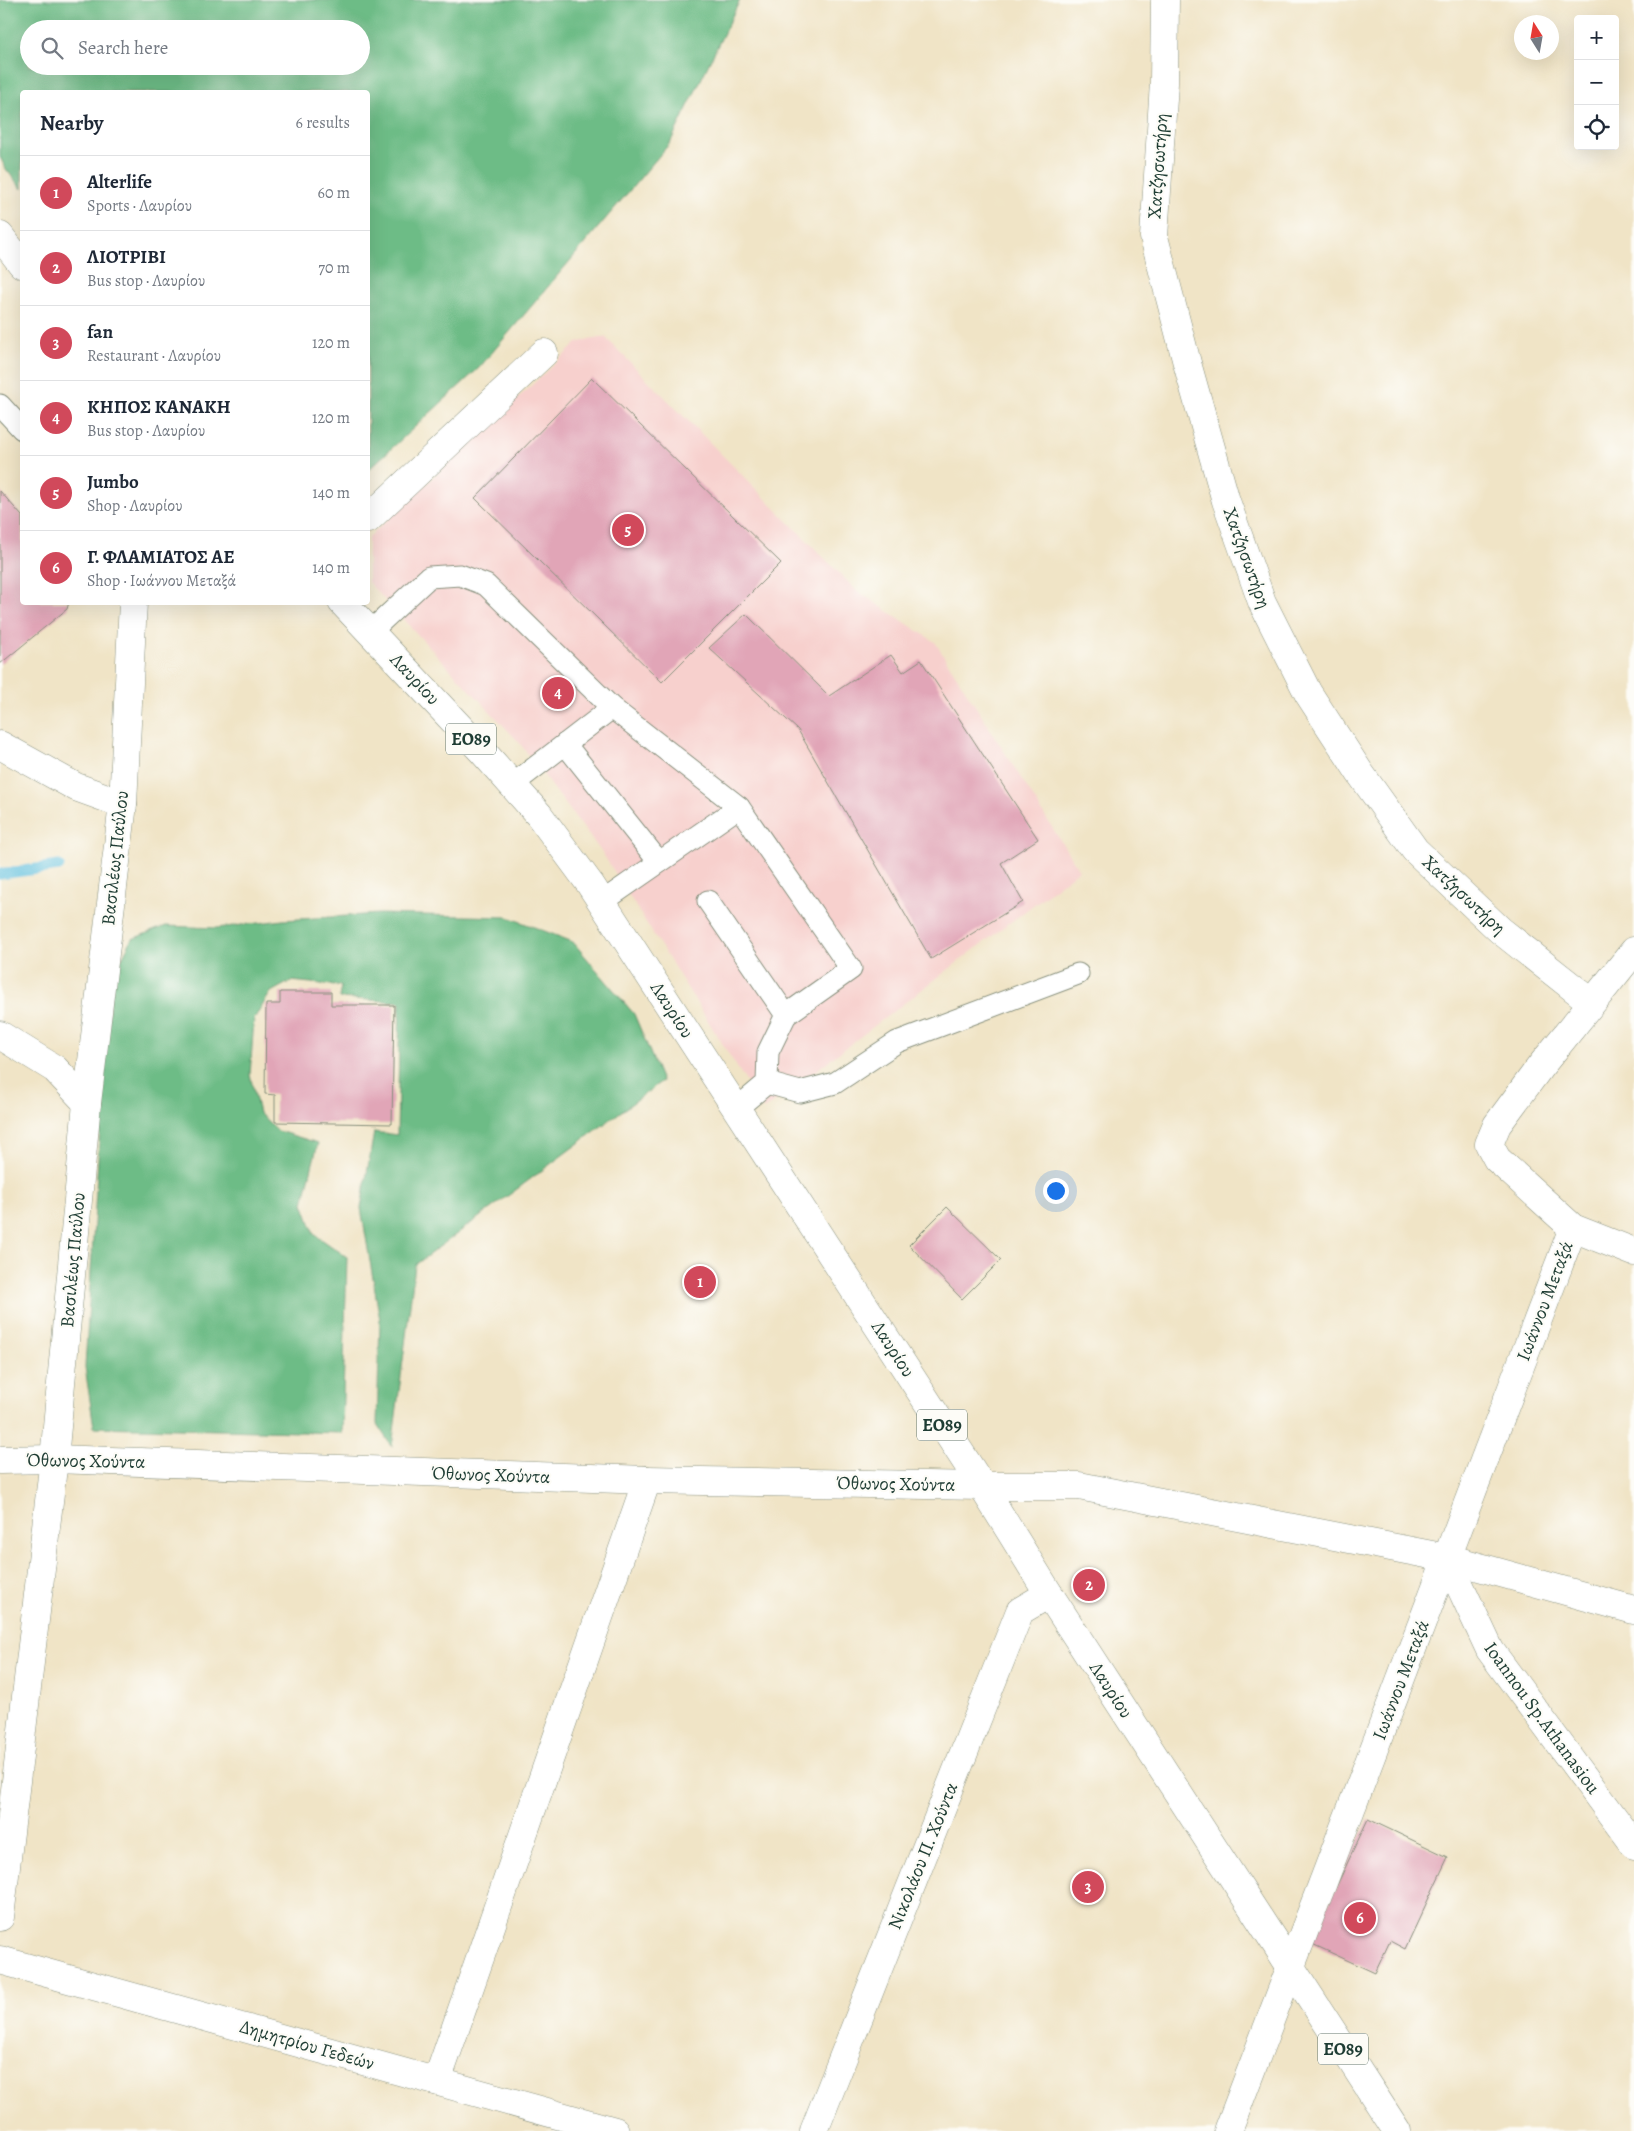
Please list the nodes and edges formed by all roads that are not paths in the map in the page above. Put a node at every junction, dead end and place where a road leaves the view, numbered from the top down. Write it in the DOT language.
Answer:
graph roads {
  1 [pos="1165,0"];
  2 [pos="0,236"];
  3 [pos="20,261"];
  4 [pos="544,353"];
  5 [pos="0,405"];
  6 [pos="20,427"];
  7 [pos="370,517"];
  8 [pos="133,605"];
  9 [pos="345,605"];
  10 [pos="370,632"];
  11 [pos="612,708"];
  12 [pos="565,744"];
  13 [pos="0,745"];
  14 [pos="512,785"];
  15 [pos="123,804"];
  16 [pos="739,807"];
  17 [pos="659,862"];
  18 [pos="602,902"];
  19 [pos="708,902"];
  20 [pos="1634,952"];
  21 [pos="1078,974"];
  22 [pos="1591,1002"];
  23 [pos="786,1015"];
  24 [pos="0,1035"];
  25 [pos="767,1084"];
  26 [pos="87,1103"];
  27 [pos="736,1109"];
  28 [pos="1573,1228"];
  29 [pos="1634,1252"];
  30 [pos="54,1459"];
  31 [pos="0,1460"];
  32 [pos="646,1480"];
  33 [pos="982,1486"];
  34 [pos="1447,1558"];
  35 [pos="1049,1594"];
  36 [pos="1634,1610"];
  37 [pos="1634,1845"];
  38 [pos="0,1917"];
  39 [pos="0,1960"];
  40 [pos="1291,1966"];
  41 [pos="437,2081"];
  42 [pos="615,2131"];
  43 [pos="814,2131"];
  44 [pos="1228,2131"];
  45 [pos="1397,2131"];
  1 -- 22 [label="street, Χατζησωτήρη"];
  2 -- 3 [label="street"];
  4 -- 7 [label="street"];
  5 -- 6 [label="lane"];
  8 -- 15 [label="street, Βασιλέως Παύλου"];
  9 -- 10 [label="street, Λαυρίου / ΕΟ89"];
  10 -- 11 [label="lane"];
  10 -- 14 [label="street, Λαυρίου / ΕΟ89"];
  11 -- 12 [label="lane"];
  11 -- 16 [label="lane"];
  12 -- 14 [label="lane"];
  12 -- 17 [label="lane"];
  13 -- 15 [label="street"];
  14 -- 18 [label="street, Λαυρίου / ΕΟ89"];
  15 -- 26 [label="street, Βασιλέως Παύλου"];
  16 -- 17 [label="lane"];
  16 -- 23 [label="lane"];
  17 -- 18 [label="lane"];
  18 -- 27 [label="street, Λαυρίου / ΕΟ89"];
  19 -- 23 [label="lane"];
  20 -- 22 [label="street"];
  21 -- 25 [label="lane"];
  22 -- 28 [label="street"];
  23 -- 25 [label="lane"];
  24 -- 26 [label="street"];
  25 -- 27 [label="lane"];
  26 -- 30 [label="street, Βασιλέως Παύλου"];
  27 -- 33 [label="street, Λαυρίου / ΕΟ89"];
  28 -- 29 [label="street"];
  28 -- 34 [label="street, Ιωάννου Μεταξά"];
  30 -- 31 [label="street, Όθωνος Χούντα"];
  30 -- 32 [label="street, Όθωνος Χούντα"];
  30 -- 38 [label="street, Βασιλέως Παύλου"];
  32 -- 33 [label="street, Όθωνος Χούντα"];
  32 -- 41 [label="street"];
  33 -- 34 [label="street, Όθωνος Χούντα"];
  33 -- 35 [label="street, Λαυρίου / ΕΟ89"];
  34 -- 36 [label="street, Όθωνος Χούντα"];
  34 -- 37 [label="street, Ioannou Sp.Athanasiou"];
  34 -- 40 [label="street, Ιωάννου Μεταξά"];
  35 -- 40 [label="street, Λαυρίου / ΕΟ89"];
  35 -- 43 [label="street, Νικολάου Π. Χούντα"];
  39 -- 41 [label="street, Δημητρίου Γεδεών"];
  40 -- 44 [label="street, Ιωάννου Μεταξά"];
  40 -- 45 [label="street, Λαυρίου / ΕΟ89"];
  41 -- 42 [label="street, Δημητρίου Γεδεών"];
}
